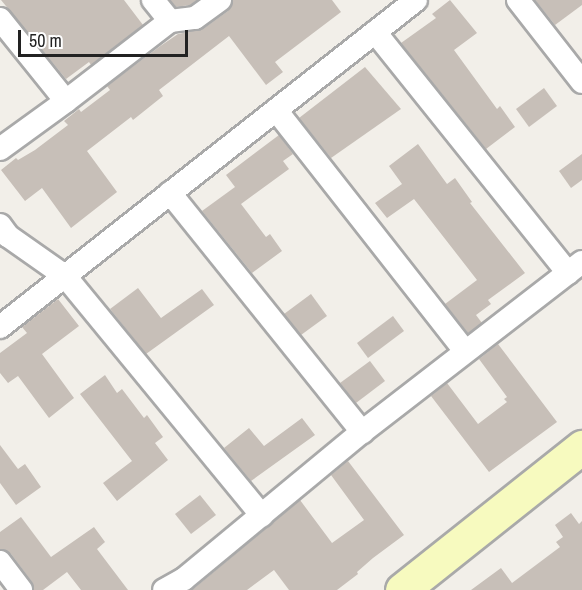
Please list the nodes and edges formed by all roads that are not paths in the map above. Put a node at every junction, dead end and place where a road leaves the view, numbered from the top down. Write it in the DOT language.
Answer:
graph roads {
  1 [pos="153,0"];
  2 [pos="220,0"];
  3 [pos="416,0"];
  4 [pos="518,0"];
  5 [pos="0,19"];
  6 [pos="170,21"];
  7 [pos="375,33"];
  8 [pos="582,82"];
  9 [pos="66,101"];
  10 [pos="276,110"];
  11 [pos="0,149"];
  12 [pos="170,194"];
  13 [pos="0,225"];
  14 [pos="575,267"];
  15 [pos="65,276"];
  16 [pos="0,327"];
  17 [pos="464,351"];
  18 [pos="362,432"];
  19 [pos="582,447"];
  20 [pos="582,465"];
  21 [pos="262,516"];
  22 [pos="0,562"];
  23 [pos="21,590"];
  24 [pos="164,590"];
  25 [pos="402,590"];
  26 [pos="425,590"];
  1 -- 6 [label="street"];
  2 -- 6 [label="street"];
  3 -- 7 [label="street"];
  4 -- 8 [label="street"];
  5 -- 9 [label="street"];
  6 -- 9 [label="street"];
  7 -- 10 [label="street"];
  7 -- 14 [label="street"];
  9 -- 11 [label="street"];
  10 -- 12 [label="street"];
  10 -- 17 [label="street"];
  12 -- 15 [label="street"];
  12 -- 18 [label="street"];
  13 -- 15 [label="street"];
  14 -- 17 [label="street"];
  15 -- 16 [label="street"];
  15 -- 21 [label="street"];
  17 -- 18 [label="street"];
  18 -- 21 [label="street"];
  19 -- 25 [label="street"];
  20 -- 26 [label="street"];
  21 -- 24 [label="street"];
  22 -- 23 [label="street"];
}
